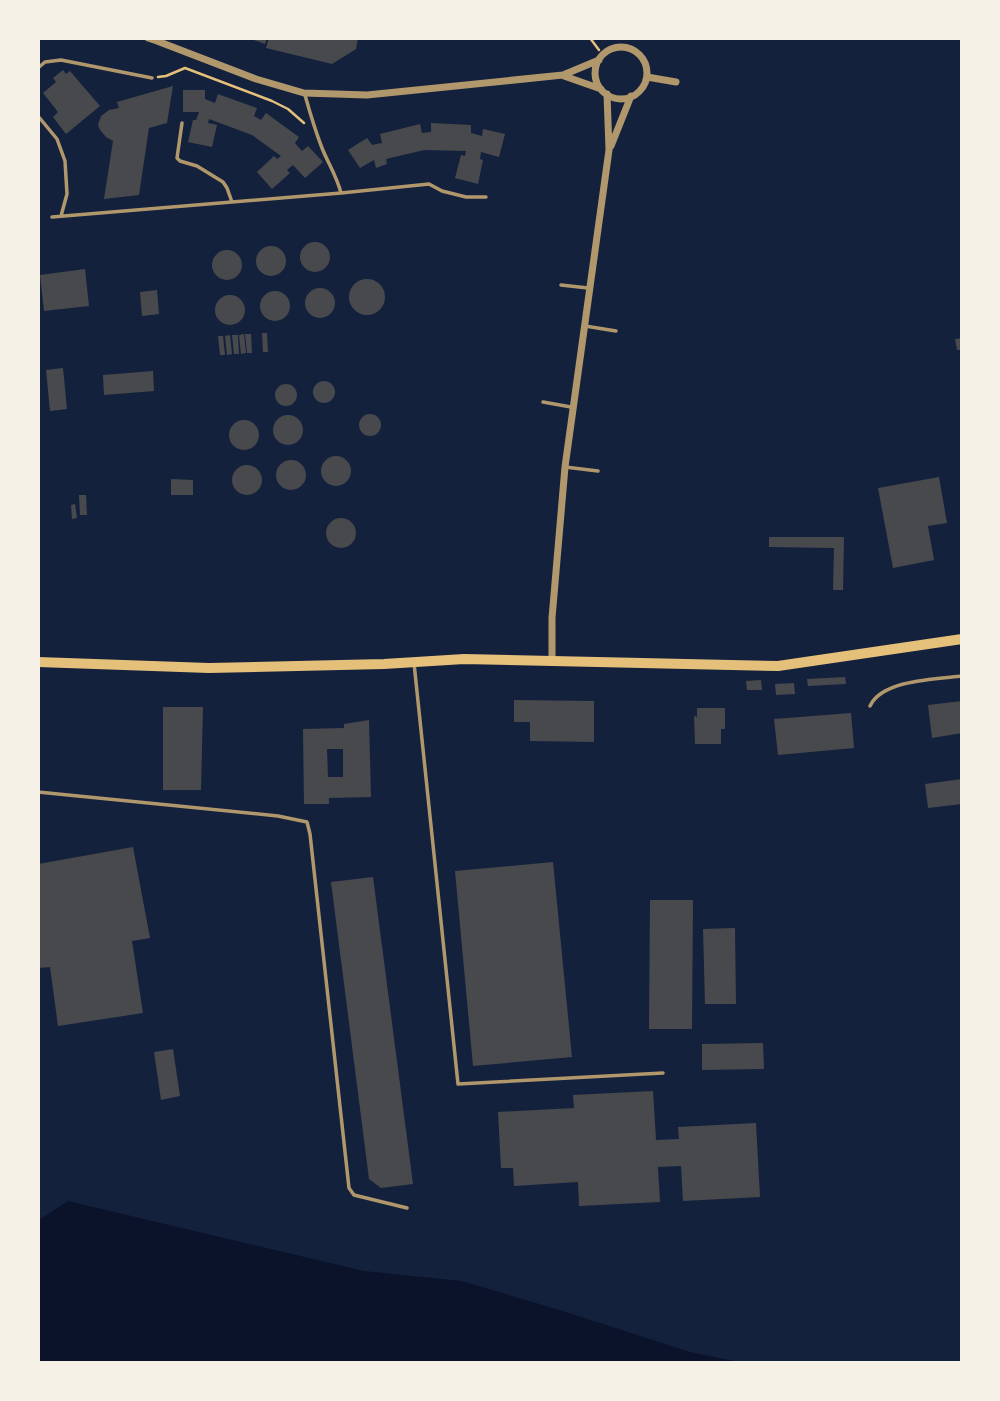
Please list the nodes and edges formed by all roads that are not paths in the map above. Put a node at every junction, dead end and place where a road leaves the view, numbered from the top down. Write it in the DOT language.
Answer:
graph roads {
  1 [pos="148,38"];
  2 [pos="633,38"];
  3 [pos="157,40"];
  4 [pos="631,49"];
  5 [pos="601,57"];
  6 [pos="38,68"];
  7 [pos="563,75"];
  8 [pos="647,77"];
  9 [pos="152,78"];
  10 [pos="676,82"];
  11 [pos="604,91"];
  12 [pos="304,93"];
  13 [pos="631,96"];
  14 [pos="38,116"];
  15 [pos="182,123"];
  16 [pos="609,150"];
  17 [pos="341,193"];
  18 [pos="486,197"];
  19 [pos="232,202"];
  20 [pos="52,216"];
  21 [pos="61,216"];
  22 [pos="561,285"];
  23 [pos="590,288"];
  24 [pos="585,326"];
  25 [pos="616,331"];
  26 [pos="542,402"];
  27 [pos="573,407"];
  28 [pos="565,467"];
  29 [pos="598,471"];
  30 [pos="961,639"];
  31 [pos="414,661"];
  32 [pos="552,661"];
  33 [pos="38,662"];
  34 [pos="961,676"];
  35 [pos="870,706"];
  36 [pos="38,792"];
  37 [pos="663,1073"];
  38 [pos="407,1209"];
  1 -- 3 [label="street"];
  2 -- 4 [label="street"];
  3 -- 12 [label="street"];
  4 -- 5 [label="street"];
  4 -- 8 [label="street"];
  5 -- 7 [label="street"];
  5 -- 11 [label="street"];
  6 -- 9 [label="lane"];
  7 -- 11 [label="street"];
  7 -- 12 [label="street"];
  8 -- 10 [label="street"];
  8 -- 13 [label="street"];
  11 -- 13 [label="street"];
  11 -- 16 [label="street"];
  12 -- 17 [label="lane"];
  13 -- 16 [label="street"];
  14 -- 21 [label="lane"];
  15 -- 19 [label="lane"];
  16 -- 23 [label="street"];
  17 -- 18 [label="lane"];
  17 -- 19 [label="lane"];
  19 -- 21 [label="lane"];
  20 -- 21 [label="lane"];
  22 -- 23 [label="lane"];
  23 -- 24 [label="street"];
  24 -- 25 [label="lane"];
  24 -- 27 [label="street"];
  26 -- 27 [label="lane"];
  27 -- 28 [label="street"];
  28 -- 29 [label="lane"];
  28 -- 32 [label="street"];
  30 -- 32 [label="main road"];
  31 -- 32 [label="main road"];
  31 -- 33 [label="main road"];
  31 -- 37 [label="lane"];
  34 -- 35 [label="lane"];
  36 -- 38 [label="lane"];
}
